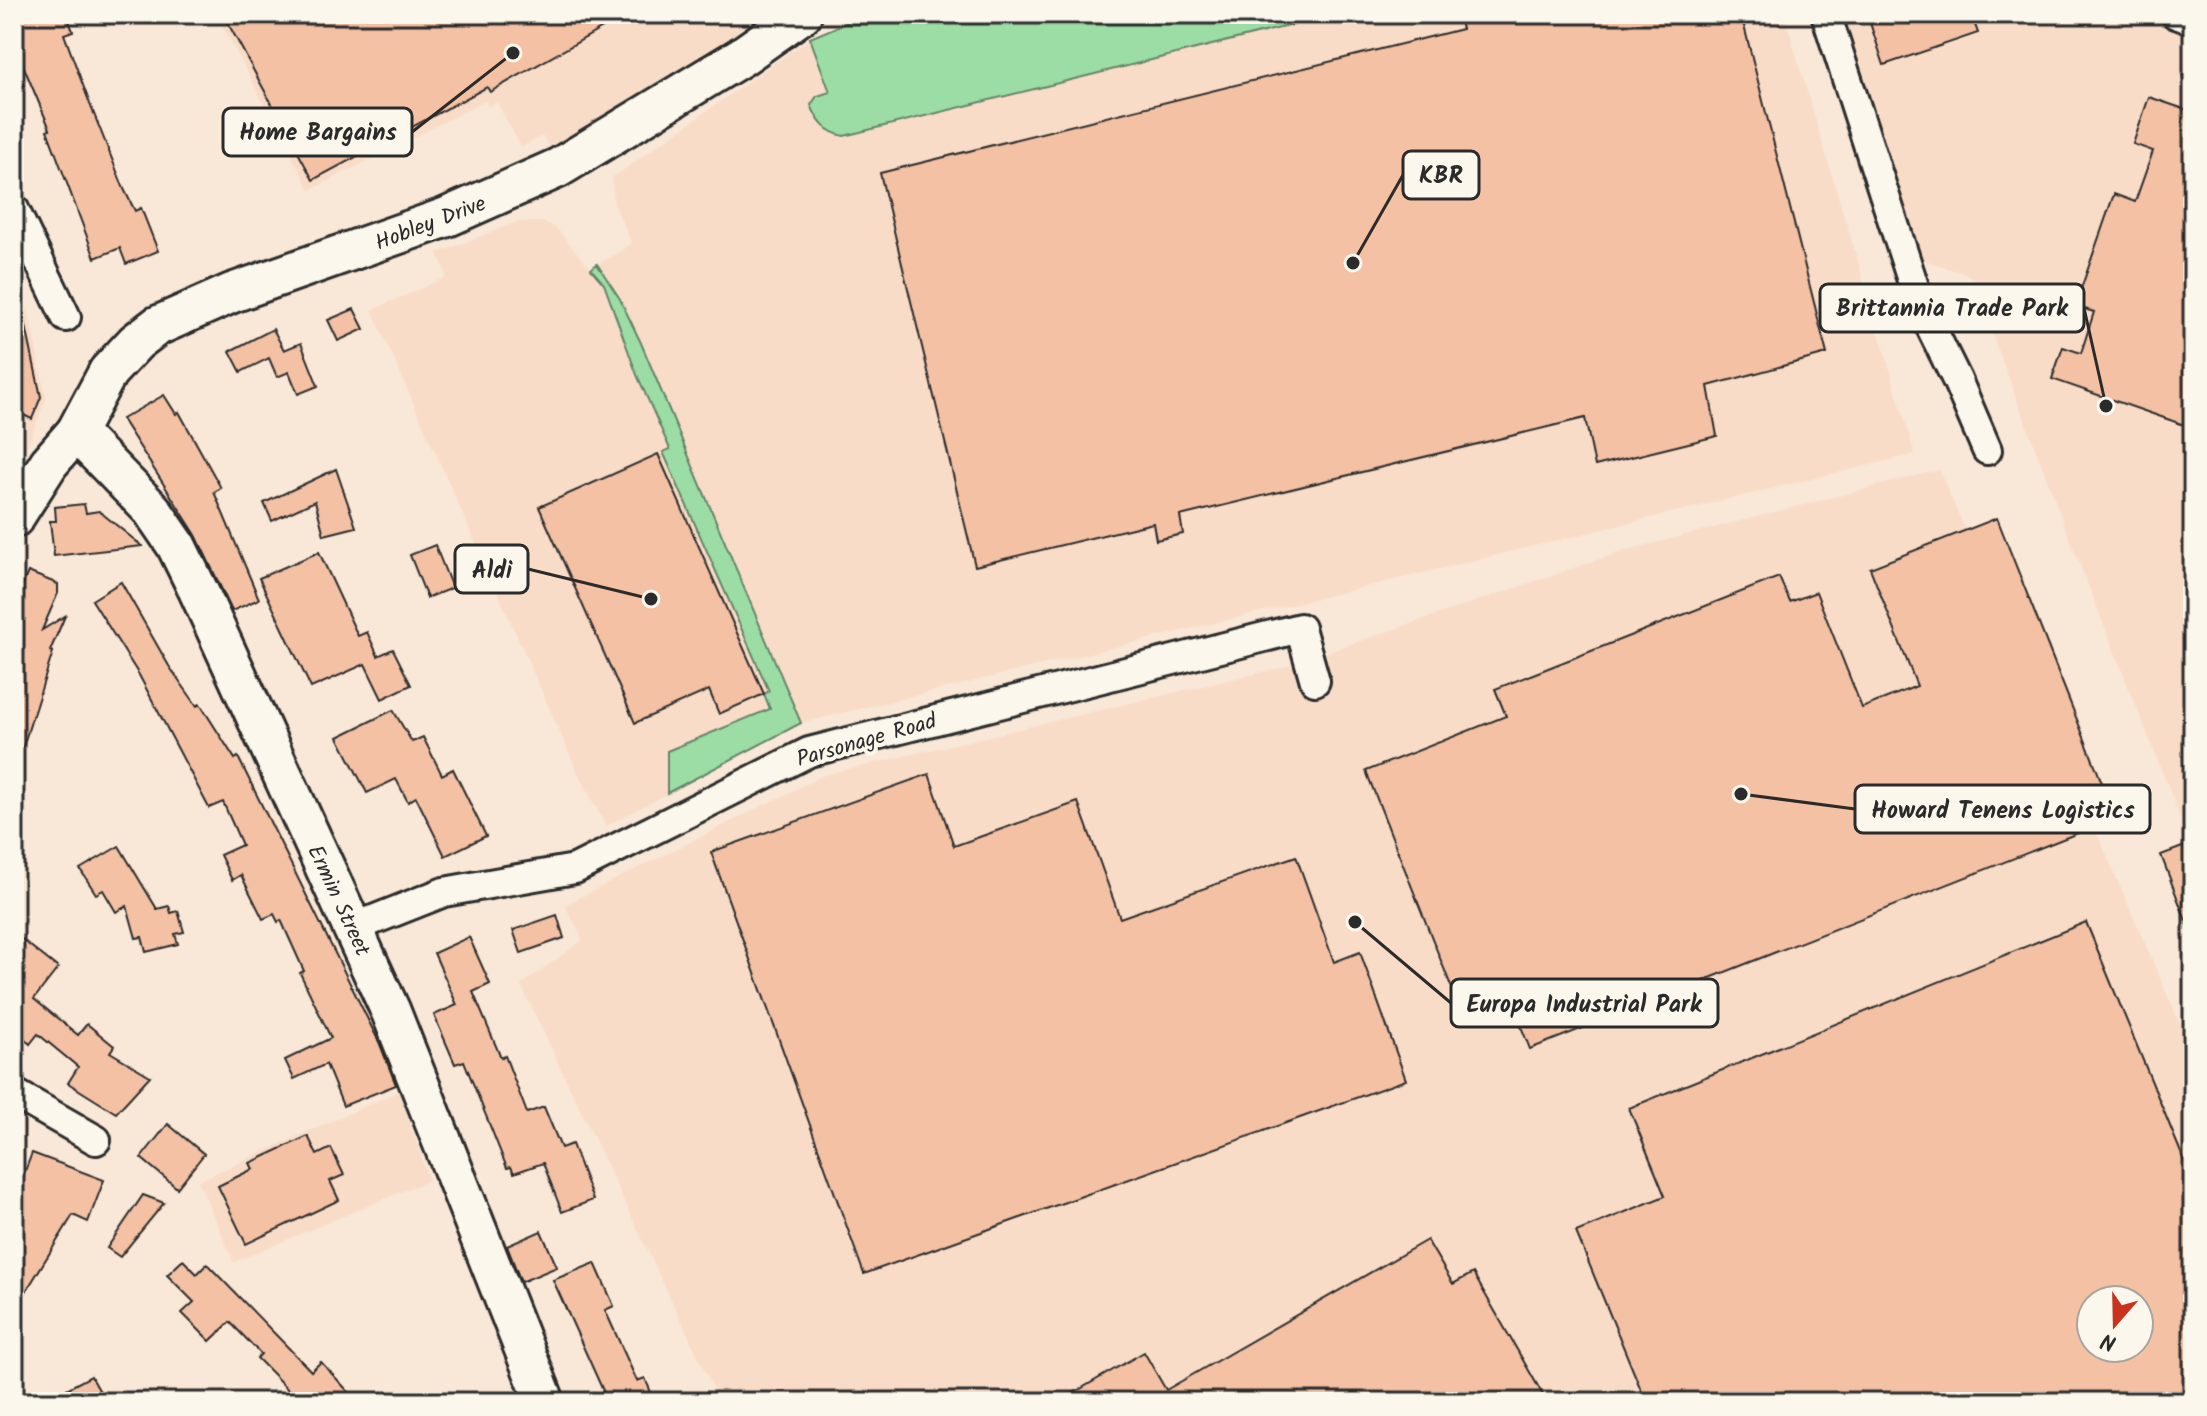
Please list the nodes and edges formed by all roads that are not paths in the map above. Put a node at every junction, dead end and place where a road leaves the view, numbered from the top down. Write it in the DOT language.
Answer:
graph roads {
  1 [pos="802,14"];
  2 [pos="1826,14"];
  3 [pos="2176,14"];
  4 [pos="2193,20"];
  5 [pos="14,209"];
  6 [pos="66,317"];
  7 [pos="76,432"];
  8 [pos="1987,450"];
  9 [pos="14,518"];
  10 [pos="1315,681"];
  11 [pos="353,928"];
  12 [pos="14,1093"];
  13 [pos="96,1140"];
  14 [pos="545,1402"];
  1 -- 7 [label="main road, Hobley Drive"];
  2 -- 8 [label="street"];
  3 -- 4 [label="street"];
  5 -- 6 [label="street"];
  7 -- 9 [label="main road, Hobley Drive"];
  7 -- 11 [label="main road, Ermin Street"];
  10 -- 11 [label="street, Parsonage Road"];
  11 -- 14 [label="main road, Ermin Street"];
  12 -- 13 [label="street"];
}
